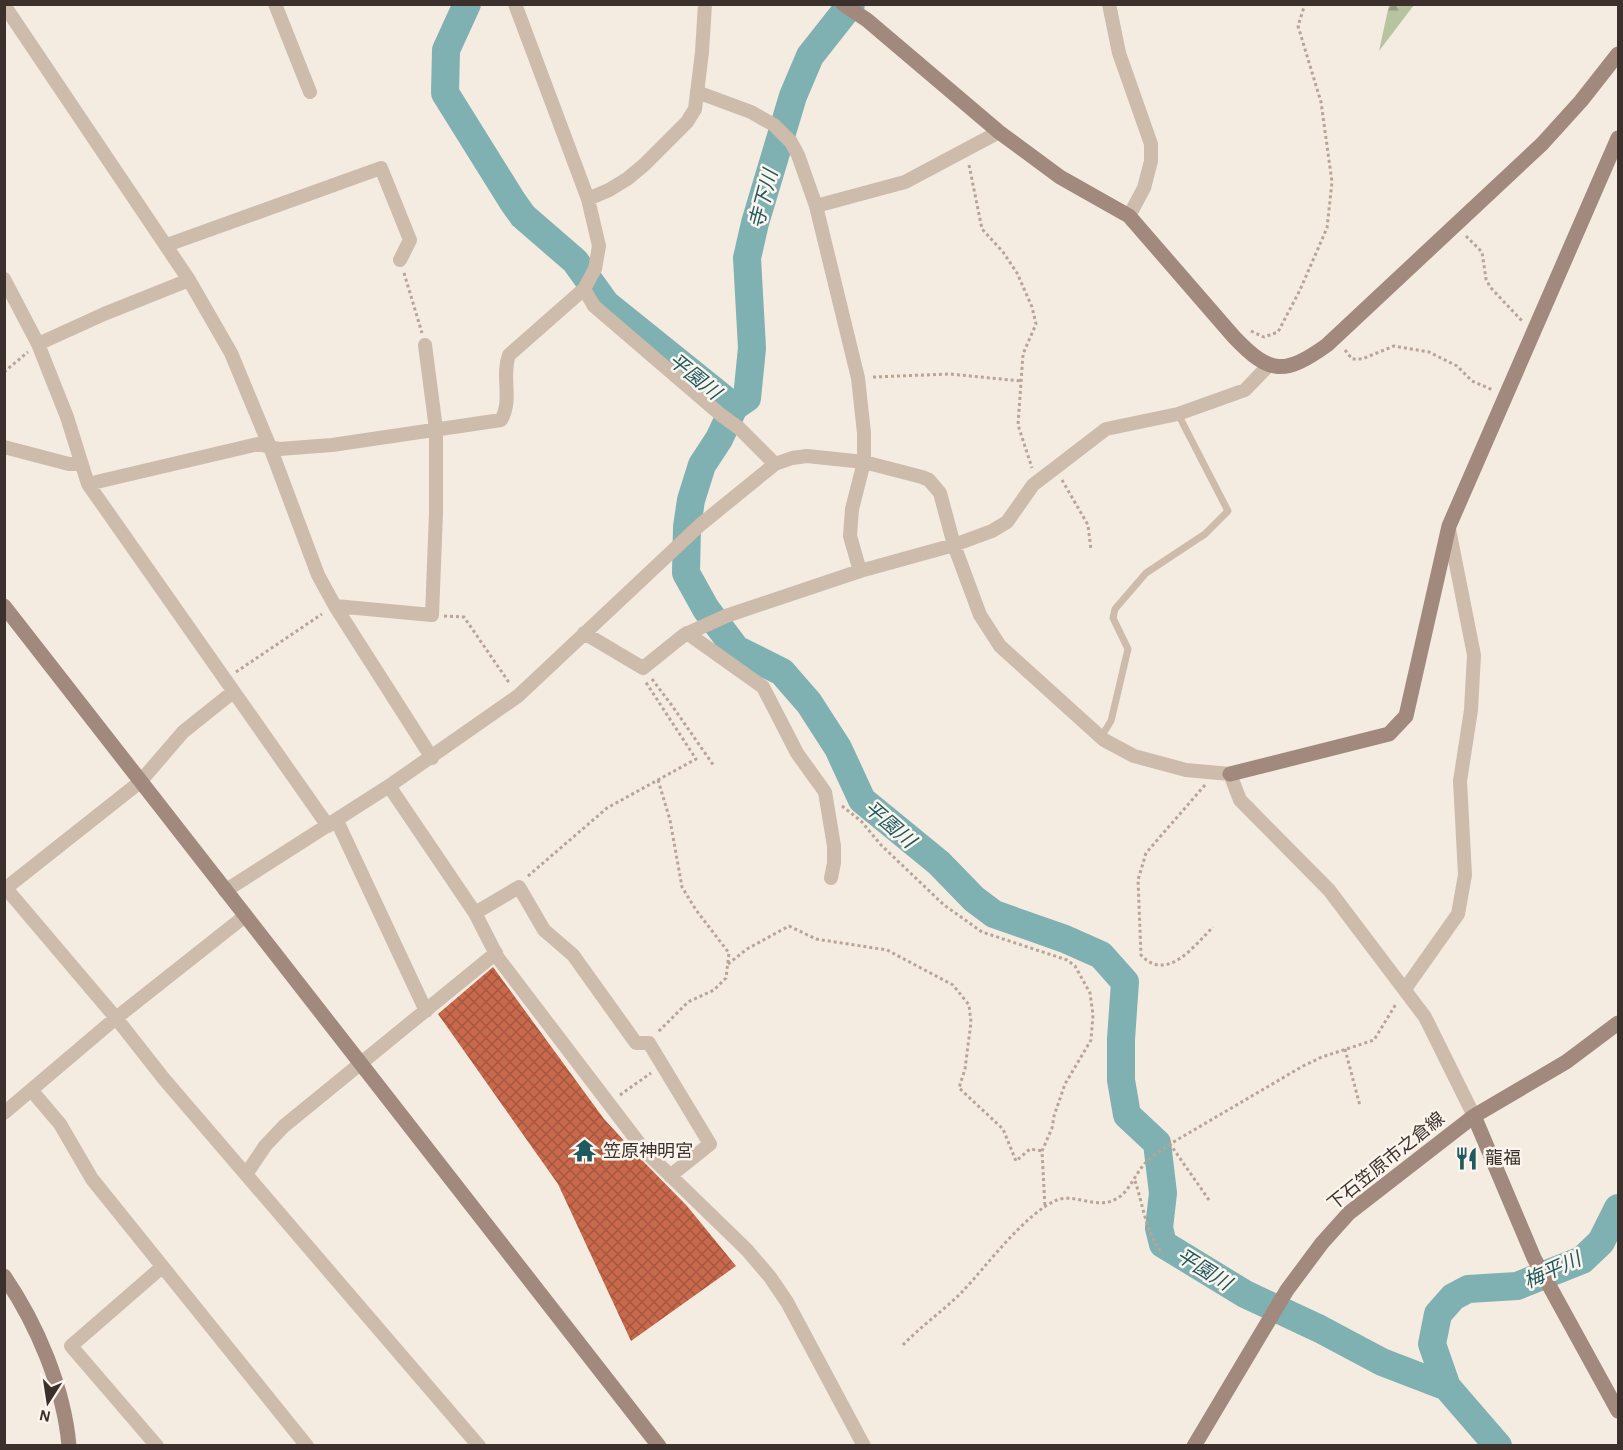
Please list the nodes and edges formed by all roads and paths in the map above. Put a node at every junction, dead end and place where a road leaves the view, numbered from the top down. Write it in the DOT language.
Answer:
graph roads {
  1 [pos="275,4"];
  2 [pos="515,4"];
  3 [pos="705,4"];
  4 [pos="843,4"];
  5 [pos="1109,4"];
  6 [pos="1305,4"];
  7 [pos="4,5"];
  8 [pos="1618,54"];
  9 [pos="310,92"];
  10 [pos="697,92"];
  11 [pos="999,132"];
  12 [pos="1618,138"];
  13 [pos="959,153"];
  14 [pos="588,199"];
  15 [pos="816,206"];
  16 [pos="1129,216"];
  17 [pos="1455,225"];
  18 [pos="167,245"];
  19 [pos="400,260"];
  20 [pos="4,279"];
  21 [pos="189,280"];
  22 [pos="584,289"];
  23 [pos="11,308"];
  24 [pos="1536,327"];
  25 [pos="1234,337"];
  26 [pos="38,344"];
  27 [pos="425,345"];
  28 [pos="1314,354"];
  29 [pos="1268,366"];
  30 [pos="4,372"];
  31 [pos="858,378"];
  32 [pos="1021,381"];
  33 [pos="1506,396"];
  34 [pos="1178,414"];
  35 [pos="436,429"];
  36 [pos="4,447"];
  37 [pos="270,447"];
  38 [pos="864,462"];
  39 [pos="82,464"];
  40 [pos="775,464"];
  41 [pos="1055,468"];
  42 [pos="88,483"];
  43 [pos="1033,485"];
  44 [pos="1449,526"];
  45 [pos="954,545"];
  46 [pos="1091,550"];
  47 [pos="860,571"];
  48 [pos="4,606"];
  49 [pos="335,606"];
  50 [pos="432,615"];
  51 [pos="584,633"];
  52 [pos="687,633"];
  53 [pos="643,668"];
  54 [pos="224,680"];
  55 [pos="233,692"];
  56 [pos="518,696"];
  57 [pos="1101,737"];
  58 [pos="432,758"];
  59 [pos="714,766"];
  60 [pos="1211,772"];
  61 [pos="1230,774"];
  62 [pos="658,780"];
  63 [pos="140,782"];
  64 [pos="390,786"];
  65 [pos="825,792"];
  66 [pos="332,823"];
  67 [pos="831,878"];
  68 [pos="5,887"];
  69 [pos="519,887"];
  70 [pos="225,891"];
  71 [pos="475,914"];
  72 [pos="245,916"];
  73 [pos="1213,927"];
  74 [pos="496,953"];
  75 [pos="728,964"];
  76 [pos="1405,989"];
  77 [pos="426,1011"];
  78 [pos="116,1018"];
  79 [pos="1618,1023"];
  80 [pos="650,1043"];
  81 [pos="1345,1050"];
  82 [pos="662,1064"];
  83 [pos="362,1065"];
  84 [pos="32,1091"];
  85 [pos="609,1104"];
  86 [pos="1360,1106"];
  87 [pos="4,1113"];
  88 [pos="1474,1116"];
  89 [pos="1170,1144"];
  90 [pos="1042,1150"];
  91 [pos="247,1173"];
  92 [pos="670,1176"];
  93 [pos="1134,1180"];
  94 [pos="1209,1200"];
  95 [pos="1045,1208"];
  96 [pos="1163,1254"];
  97 [pos="162,1267"];
  98 [pos="4,1276"];
  99 [pos="903,1346"];
  100 [pos="1618,1411"];
  101 [pos="69,1446"];
  102 [pos="157,1446"];
  103 [pos="307,1446"];
  104 [pos="479,1446"];
  105 [pos="659,1446"];
  106 [pos="864,1446"];
  107 [pos="1194,1446"];
  1 -- 9 [label="street"];
  2 -- 14 [label="street"];
  3 -- 10 [label="street"];
  4 -- 11 [label="street"];
  5 -- 16 [label="street"];
  6 -- 25 [label="path"];
  7 -- 18 [label="street"];
  8 -- 17 [label="street"];
  10 -- 14 [label="street"];
  10 -- 15 [label="street"];
  11 -- 13 [label="street"];
  11 -- 16 [label="street"];
  12 -- 24 [label="street"];
  13 -- 15 [label="street"];
  13 -- 32 [label="path"];
  14 -- 22 [label="street"];
  15 -- 31 [label="street"];
  16 -- 25 [label="street"];
  17 -- 24 [label="path"];
  17 -- 28 [label="street"];
  18 -- 19 [label="street"];
  18 -- 21 [label="street"];
  19 -- 27 [label="path"];
  20 -- 23 [label="street"];
  21 -- 26 [label="street"];
  21 -- 37 [label="street"];
  22 -- 35 [label="street"];
  22 -- 40 [label="street"];
  23 -- 26 [label="street"];
  24 -- 33 [label="street"];
  25 -- 29 [label="street"];
  26 -- 30 [label="path"];
  26 -- 39 [label="street"];
  27 -- 35 [label="street"];
  28 -- 29 [label="street"];
  28 -- 33 [label="path"];
  29 -- 34 [label="street"];
  31 -- 32 [label="path"];
  31 -- 38 [label="street"];
  32 -- 43 [label="path"];
  33 -- 44 [label="street"];
  34 -- 41 [label="street"];
  34 -- 57 [label="lane"];
  35 -- 37 [label="street"];
  35 -- 50 [label="street"];
  36 -- 39 [label="street"];
  37 -- 42 [label="street"];
  37 -- 49 [label="street"];
  38 -- 40 [label="street"];
  38 -- 45 [label="street"];
  38 -- 47 [label="street"];
  39 -- 42 [label="street"];
  40 -- 51 [label="street"];
  41 -- 43 [label="street"];
  41 -- 46 [label="path"];
  42 -- 54 [label="street"];
  43 -- 45 [label="street"];
  44 -- 61 [label="street"];
  44 -- 76 [label="street"];
  45 -- 47 [label="street"];
  45 -- 57 [label="street"];
  47 -- 52 [label="street"];
  48 -- 63 [label="street"];
  49 -- 50 [label="street"];
  49 -- 54 [label="path"];
  49 -- 58 [label="street"];
  50 -- 56 [label="path"];
  51 -- 53 [label="street"];
  51 -- 56 [label="street"];
  52 -- 53 [label="street"];
  52 -- 65 [label="street"];
  53 -- 59 [label="path"];
  53 -- 62 [label="path"];
  54 -- 55 [label="street"];
  55 -- 63 [label="street"];
  55 -- 66 [label="street"];
  56 -- 58 [label="street"];
  57 -- 60 [label="street"];
  58 -- 64 [label="street"];
  60 -- 61 [label="street"];
  60 -- 73 [label="path"];
  61 -- 76 [label="street"];
  62 -- 69 [label="path"];
  62 -- 75 [label="path"];
  63 -- 68 [label="street"];
  63 -- 70 [label="street"];
  64 -- 66 [label="street"];
  64 -- 71 [label="street"];
  65 -- 67 [label="street"];
  65 -- 90 [label="path"];
  66 -- 70 [label="street"];
  66 -- 77 [label="street"];
  68 -- 78 [label="street"];
  69 -- 71 [label="street"];
  69 -- 80 [label="street"];
  70 -- 72 [label="street"];
  71 -- 74 [label="street"];
  72 -- 78 [label="street"];
  72 -- 83 [label="street"];
  74 -- 77 [label="street"];
  74 -- 85 [label="street"];
  75 -- 80 [label="path"];
  75 -- 90 [label="path"];
  76 -- 81 [label="path"];
  76 -- 88 [label="street"];
  77 -- 83 [label="street"];
  78 -- 84 [label="street"];
  78 -- 91 [label="street"];
  79 -- 88 [label="street, 下石笠原市之倉線"];
  80 -- 82 [label="street"];
  81 -- 86 [label="path"];
  81 -- 89 [label="path"];
  82 -- 85 [label="path"];
  82 -- 92 [label="street"];
  83 -- 91 [label="street"];
  83 -- 105 [label="street"];
  84 -- 87 [label="street"];
  84 -- 97 [label="street"];
  85 -- 92 [label="street"];
  88 -- 100 [label="street"];
  88 -- 107 [label="street, 下石笠原市之倉線"];
  89 -- 93 [label="path"];
  89 -- 94 [label="path"];
  90 -- 95 [label="path"];
  91 -- 104 [label="street"];
  92 -- 106 [label="street"];
  93 -- 95 [label="path"];
  93 -- 96 [label="path"];
  95 -- 99 [label="path"];
  97 -- 102 [label="street"];
  97 -- 103 [label="street"];
  98 -- 101 [label="street"];
}
